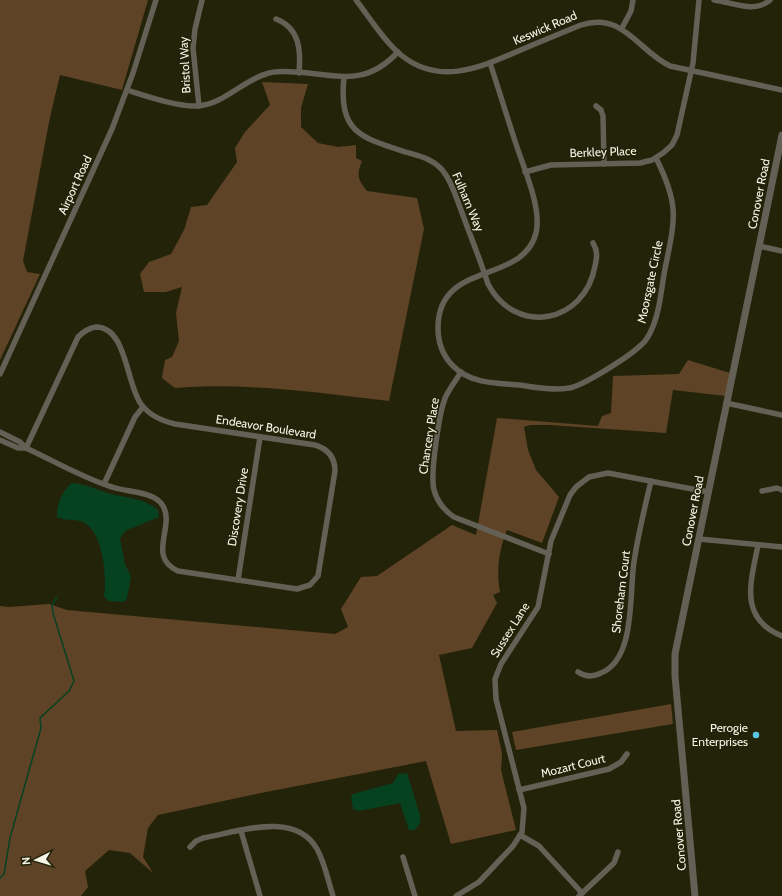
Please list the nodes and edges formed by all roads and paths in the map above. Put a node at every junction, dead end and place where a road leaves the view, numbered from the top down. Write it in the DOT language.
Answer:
graph roads {
  1 [pos="156,0"];
  2 [pos="202,0"];
  3 [pos="356,0"];
  4 [pos="633,0"];
  5 [pos="699,0"];
  6 [pos="714,0"];
  7 [pos="770,0"];
  8 [pos="276,19"];
  9 [pos="622,28"];
  10 [pos="398,52"];
  11 [pos="490,63"];
  12 [pos="692,71"];
  13 [pos="299,73"];
  14 [pos="344,77"];
  15 [pos="127,90"];
  16 [pos="782,90"];
  17 [pos="199,106"];
  18 [pos="596,106"];
  19 [pos="782,135"];
  20 [pos="656,158"];
  21 [pos="604,164"];
  22 [pos="525,172"];
  23 [pos="593,243"];
  24 [pos="759,246"];
  25 [pos="782,250"];
  26 [pos="484,273"];
  27 [pos="460,372"];
  28 [pos="0,374"];
  29 [pos="726,403"];
  30 [pos="143,407"];
  31 [pos="782,414"];
  32 [pos="0,432"];
  33 [pos="260,437"];
  34 [pos="0,440"];
  35 [pos="26,448"];
  36 [pos="650,481"];
  37 [pos="104,484"];
  38 [pos="782,490"];
  39 [pos="762,491"];
  40 [pos="708,492"];
  41 [pos="699,539"];
  42 [pos="758,545"];
  43 [pos="782,547"];
  44 [pos="549,554"];
  45 [pos="238,580"];
  46 [pos="782,636"];
  47 [pos="578,672"];
  48 [pos="627,754"];
  49 [pos="519,790"];
  50 [pos="241,832"];
  51 [pos="520,835"];
  52 [pos="190,847"];
  53 [pos="618,852"];
  54 [pos="403,857"];
  55 [pos="580,895"];
  56 [pos="260,896"];
  57 [pos="333,896"];
  58 [pos="415,896"];
  59 [pos="456,896"];
  60 [pos="695,896"];
  1 -- 15 [label="street, Airport Road"];
  2 -- 17 [label="street, Bristol Way"];
  3 -- 10 [label="street, Keswick Road"];
  4 -- 9 [label="street"];
  5 -- 12 [label="street, Berkley Place"];
  6 -- 7 [label="street"];
  8 -- 13 [label="street"];
  9 -- 11 [label="street, Keswick Road"];
  9 -- 12 [label="street, Keswick Road"];
  10 -- 11 [label="street, Keswick Road"];
  10 -- 14 [label="street"];
  11 -- 22 [label="street, Moorsgate Circle"];
  12 -- 16 [label="street, Keswick Road"];
  12 -- 20 [label="street, Berkley Place"];
  13 -- 14 [label="street"];
  13 -- 17 [label="street"];
  14 -- 26 [label="street, Fulham Way"];
  15 -- 17 [label="street"];
  15 -- 28 [label="street, Airport Road"];
  18 -- 21 [label="street"];
  19 -- 24 [label="street, Conover Road"];
  20 -- 21 [label="street, Berkley Place"];
  20 -- 27 [label="street, Moorsgate Circle"];
  21 -- 22 [label="street, Berkley Place"];
  22 -- 26 [label="street, Moorsgate Circle"];
  23 -- 26 [label="street, Fulham Way"];
  24 -- 25 [label="street"];
  24 -- 29 [label="street, Conover Road"];
  26 -- 27 [label="street, Moorsgate Circle"];
  27 -- 44 [label="street, Chancery Place"];
  29 -- 31 [label="street"];
  29 -- 40 [label="street, Conover Road"];
  30 -- 33 [label="street, Endeavor Boulevard"];
  30 -- 35 [label="street, Endeavor Boulevard"];
  30 -- 37 [label="street"];
  32 -- 35 [label="street, Endeavor Boulevard"];
  33 -- 45 [label="street, Discovery Drive"];
  33 -- 45 [label="street, Endeavor Boulevard"];
  34 -- 35 [label="street, Endeavor Boulevard"];
  35 -- 37 [label="street, Endeavor Boulevard"];
  36 -- 40 [label="street, Sussex Lane"];
  36 -- 44 [label="street, Sussex Lane"];
  36 -- 47 [label="street, Shoreham Court"];
  37 -- 45 [label="street, Endeavor Boulevard"];
  38 -- 39 [label="street"];
  40 -- 41 [label="street, Conover Road"];
  41 -- 42 [label="street"];
  41 -- 60 [label="street, Conover Road"];
  42 -- 43 [label="street"];
  42 -- 46 [label="street"];
  44 -- 49 [label="street, Sussex Lane"];
  48 -- 49 [label="street, Mozart Court"];
  49 -- 51 [label="street, Sussex Lane"];
  50 -- 52 [label="street"];
  50 -- 56 [label="street"];
  50 -- 57 [label="street"];
  51 -- 55 [label="street"];
  51 -- 59 [label="street, Sussex Lane"];
  53 -- 55 [label="street"];
  54 -- 58 [label="street"];
}
